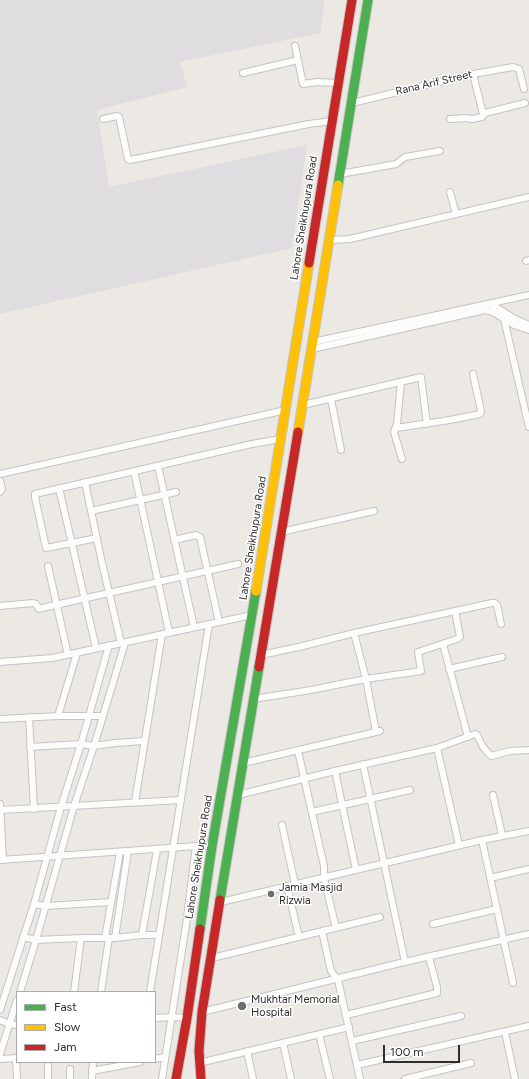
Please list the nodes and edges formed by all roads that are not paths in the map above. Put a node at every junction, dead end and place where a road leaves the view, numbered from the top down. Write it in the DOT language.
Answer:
graph roads {
  1 [pos="352,0"];
  2 [pos="368,0"];
  3 [pos="346,40"];
  4 [pos="362,42"];
  5 [pos="295,46"];
  6 [pos="298,60"];
  7 [pos="243,72"];
  8 [pos="473,74"];
  9 [pos="338,82"];
  10 [pos="524,88"];
  11 [pos="352,103"];
  12 [pos="525,103"];
  13 [pos="483,114"];
  14 [pos="103,119"];
  15 [pos="450,120"];
  16 [pos="332,122"];
  17 [pos="440,151"];
  18 [pos="340,174"];
  19 [pos="450,192"];
  20 [pos="529,197"];
  21 [pos="456,214"];
  22 [pos="330,240"];
  23 [pos="529,295"];
  24 [pos="488,304"];
  25 [pos="504,319"];
  26 [pos="529,325"];
  27 [pos="529,330"];
  28 [pos="313,346"];
  29 [pos="472,374"];
  30 [pos="401,382"];
  31 [pos="331,399"];
  32 [pos="303,405"];
  33 [pos="286,410"];
  34 [pos="427,424"];
  35 [pos="529,427"];
  36 [pos="396,428"];
  37 [pos="281,439"];
  38 [pos="341,450"];
  39 [pos="402,459"];
  40 [pos="158,466"];
  41 [pos="134,471"];
  42 [pos="0,474"];
  43 [pos="0,481"];
  44 [pos="86,482"];
  45 [pos="59,488"];
  46 [pos="0,492"];
  47 [pos="176,492"];
  48 [pos="164,495"];
  49 [pos="140,500"];
  50 [pos="91,510"];
  51 [pos="374,511"];
  52 [pos="281,532"];
  53 [pos="97,538"];
  54 [pos="174,540"];
  55 [pos="72,543"];
  56 [pos="238,564"];
  57 [pos="48,566"];
  58 [pos="208,570"];
  59 [pos="183,576"];
  60 [pos="158,582"];
  61 [pos="109,593"];
  62 [pos="84,598"];
  63 [pos="57,604"];
  64 [pos="0,606"];
  65 [pos="456,611"];
  66 [pos="252,615"];
  67 [pos="219,622"];
  68 [pos="209,624"];
  69 [pos="501,624"];
  70 [pos="194,627"];
  71 [pos="169,632"];
  72 [pos="354,633"];
  73 [pos="162,634"];
  74 [pos="123,643"];
  75 [pos="443,644"];
  76 [pos="108,645"];
  77 [pos="96,648"];
  78 [pos="77,653"];
  79 [pos="68,655"];
  80 [pos="261,656"];
  81 [pos="502,657"];
  82 [pos="0,662"];
  83 [pos="449,669"];
  84 [pos="366,679"];
  85 [pos="253,699"];
  86 [pos="89,715"];
  87 [pos="58,716"];
  88 [pos="103,716"];
  89 [pos="29,717"];
  90 [pos="0,719"];
  91 [pos="468,737"];
  92 [pos="144,741"];
  93 [pos="81,744"];
  94 [pos="94,746"];
  95 [pos="30,747"];
  96 [pos="437,748"];
  97 [pos="529,750"];
  98 [pos="298,751"];
  99 [pos="243,763"];
  100 [pos="363,764"];
  101 [pos="335,770"];
  102 [pos="304,779"];
  103 [pos="410,790"];
  104 [pos="493,794"];
  105 [pos="238,795"];
  106 [pos="370,799"];
  107 [pos="181,800"];
  108 [pos="135,802"];
  109 [pos="0,804"];
  110 [pos="342,805"];
  111 [pos="74,806"];
  112 [pos="61,807"];
  113 [pos="34,809"];
  114 [pos="0,810"];
  115 [pos="312,812"];
  116 [pos="282,825"];
  117 [pos="529,831"];
  118 [pos="502,836"];
  119 [pos="482,840"];
  120 [pos="196,846"];
  121 [pos="212,846"];
  122 [pos="459,846"];
  123 [pos="172,848"];
  124 [pos="157,850"];
  125 [pos="128,851"];
  126 [pos="120,852"];
  127 [pos="47,856"];
  128 [pos="60,856"];
  129 [pos="2,860"];
  130 [pos="385,863"];
  131 [pos="529,869"];
  132 [pos="356,870"];
  133 [pos="324,878"];
  134 [pos="490,878"];
  135 [pos="295,884"];
  136 [pos="287,886"];
  137 [pos="111,902"];
  138 [pos="220,902"];
  139 [pos="34,904"];
  140 [pos="46,906"];
  141 [pos="497,910"];
  142 [pos="380,917"];
  143 [pos="433,924"];
  144 [pos="336,928"];
  145 [pos="322,931"];
  146 [pos="529,934"];
  147 [pos="142,935"];
  148 [pos="158,935"];
  149 [pos="24,937"];
  150 [pos="299,937"];
  151 [pos="81,938"];
  152 [pos="110,938"];
  153 [pos="36,940"];
  154 [pos="504,940"];
  155 [pos="429,957"];
  156 [pos="212,958"];
  157 [pos="405,962"];
  158 [pos="337,978"];
  159 [pos="513,983"];
  160 [pos="20,991"];
  161 [pos="74,991"];
  162 [pos="101,991"];
  163 [pos="150,991"];
  164 [pos="16,1003"];
  165 [pos="0,1010"];
  166 [pos="202,1012"];
  167 [pos="346,1015"];
  168 [pos="461,1016"];
  169 [pos="171,1017"];
  170 [pos="156,1018"];
  171 [pos="187,1018"];
  172 [pos="0,1020"];
  173 [pos="9,1024"];
  174 [pos="16,1025"];
  175 [pos="529,1026"];
  176 [pos="349,1028"];
  177 [pos="505,1032"];
  178 [pos="319,1034"];
  179 [pos="352,1041"];
  180 [pos="283,1043"];
  181 [pos="247,1051"];
  182 [pos="0,1054"];
  183 [pos="165,1057"];
  184 [pos="16,1058"];
  185 [pos="0,1059"];
  186 [pos="156,1059"];
  187 [pos="16,1063"];
  188 [pos="92,1063"];
  189 [pos="135,1063"];
  190 [pos="199,1063"];
  191 [pos="471,1063"];
  192 [pos="357,1065"];
  193 [pos="48,1066"];
  194 [pos="70,1069"];
  195 [pos="92,1071"];
  196 [pos="17,1079"];
  197 [pos="48,1079"];
  198 [pos="70,1079"];
  199 [pos="92,1079"];
  200 [pos="162,1079"];
  201 [pos="176,1079"];
  202 [pos="201,1079"];
  203 [pos="253,1079"];
  204 [pos="292,1079"];
  205 [pos="330,1079"];
  206 [pos="360,1079"];
  207 [pos="405,1079"];
  208 [pos="515,1079"];
  1 -- 3 [label="highway, Lahore Sheikhupura Road"];
  2 -- 4 [label="highway"];
  3 -- 4 [label="highway"];
  3 -- 9 [label="highway, Lahore Sheikhupura Road"];
  4 -- 11 [label="highway"];
  5 -- 6 [label="street"];
  6 -- 7 [label="street"];
  6 -- 9 [label="street"];
  8 -- 10 [label="street, Rana Arif Street"];
  8 -- 11 [label="street, Rana Arif Street"];
  8 -- 13 [label="street"];
  9 -- 16 [label="highway, Lahore Sheikhupura Road"];
  11 -- 18 [label="highway"];
  12 -- 13 [label="street"];
  13 -- 15 [label="street"];
  14 -- 16 [label="street"];
  16 -- 33 [label="highway, Lahore Sheikhupura Road"];
  17 -- 18 [label="street"];
  18 -- 22 [label="highway"];
  19 -- 21 [label="street"];
  20 -- 21 [label="street"];
  21 -- 22 [label="street"];
  22 -- 28 [label="highway"];
  23 -- 24 [label="street"];
  24 -- 26 [label="street"];
  24 -- 28 [label="street"];
  25 -- 27 [label="street"];
  25 -- 28 [label="street"];
  25 -- 35 [label="street"];
  28 -- 32 [label="highway"];
  29 -- 34 [label="street"];
  30 -- 31 [label="street"];
  30 -- 34 [label="street"];
  30 -- 36 [label="street"];
  31 -- 32 [label="street"];
  31 -- 38 [label="street"];
  32 -- 52 [label="highway"];
  33 -- 37 [label="highway, Lahore Sheikhupura Road"];
  33 -- 42 [label="street"];
  34 -- 36 [label="street"];
  36 -- 39 [label="street"];
  37 -- 40 [label="street"];
  37 -- 66 [label="highway, Lahore Sheikhupura Road"];
  40 -- 41 [label="street"];
  40 -- 48 [label="street"];
  41 -- 44 [label="street"];
  41 -- 49 [label="street"];
  43 -- 46 [label="street"];
  44 -- 45 [label="street"];
  44 -- 50 [label="street"];
  45 -- 55 [label="street"];
  45 -- 55 [label="street"];
  47 -- 48 [label="street"];
  48 -- 49 [label="street"];
  48 -- 54 [label="street"];
  49 -- 50 [label="street"];
  49 -- 60 [label="street"];
  50 -- 53 [label="street"];
  51 -- 52 [label="street"];
  52 -- 80 [label="highway"];
  53 -- 55 [label="street"];
  53 -- 61 [label="street"];
  54 -- 58 [label="street"];
  54 -- 59 [label="street"];
  55 -- 62 [label="street"];
  56 -- 58 [label="street"];
  57 -- 63 [label="street"];
  58 -- 59 [label="street"];
  58 -- 67 [label="street"];
  59 -- 60 [label="street"];
  59 -- 70 [label="street"];
  60 -- 61 [label="street"];
  60 -- 71 [label="street"];
  61 -- 62 [label="street"];
  61 -- 74 [label="street"];
  62 -- 63 [label="street"];
  62 -- 77 [label="street"];
  63 -- 64 [label="street"];
  63 -- 79 [label="street"];
  65 -- 69 [label="street"];
  65 -- 72 [label="street"];
  65 -- 75 [label="street"];
  66 -- 67 [label="street"];
  66 -- 121 [label="highway, Lahore Sheikhupura Road"];
  67 -- 68 [label="street"];
  68 -- 70 [label="street"];
  68 -- 107 [label="street"];
  70 -- 71 [label="street"];
  71 -- 73 [label="street"];
  72 -- 80 [label="street"];
  72 -- 84 [label="street"];
  73 -- 74 [label="street"];
  73 -- 92 [label="street"];
  74 -- 76 [label="street"];
  74 -- 88 [label="street"];
  75 -- 83 [label="street"];
  75 -- 84 [label="street"];
  76 -- 77 [label="street"];
  76 -- 86 [label="street"];
  77 -- 78 [label="street"];
  78 -- 79 [label="street"];
  78 -- 87 [label="street"];
  79 -- 82 [label="street"];
  80 -- 85 [label="highway"];
  81 -- 83 [label="street"];
  83 -- 91 [label="street"];
  84 -- 85 [label="street"];
  84 -- 98 [label="street"];
  85 -- 99 [label="highway"];
  86 -- 87 [label="street"];
  86 -- 88 [label="street"];
  86 -- 93 [label="street"];
  87 -- 89 [label="street"];
  88 -- 94 [label="street"];
  89 -- 90 [label="street"];
  89 -- 95 [label="street"];
  91 -- 96 [label="street"];
  91 -- 97 [label="street"];
  92 -- 94 [label="street"];
  92 -- 108 [label="street"];
  93 -- 94 [label="street"];
  93 -- 95 [label="street"];
  93 -- 112 [label="street"];
  94 -- 111 [label="street"];
  95 -- 113 [label="street"];
  96 -- 100 [label="street"];
  96 -- 122 [label="street"];
  98 -- 99 [label="street"];
  98 -- 102 [label="street"];
  99 -- 105 [label="highway"];
  100 -- 101 [label="street"];
  100 -- 106 [label="street"];
  101 -- 102 [label="street"];
  101 -- 110 [label="street"];
  102 -- 105 [label="street"];
  102 -- 115 [label="street"];
  103 -- 106 [label="street"];
  104 -- 118 [label="street"];
  105 -- 138 [label="highway"];
  106 -- 110 [label="street"];
  106 -- 130 [label="street"];
  107 -- 108 [label="street"];
  107 -- 123 [label="street"];
  108 -- 111 [label="street"];
  109 -- 114 [label="street"];
  110 -- 115 [label="street"];
  110 -- 132 [label="street"];
  111 -- 112 [label="street"];
  111 -- 128 [label="street"];
  112 -- 113 [label="street"];
  112 -- 127 [label="street"];
  113 -- 114 [label="street"];
  114 -- 129 [label="street"];
  115 -- 133 [label="street"];
  116 -- 135 [label="street"];
  117 -- 118 [label="street"];
  118 -- 119 [label="street"];
  119 -- 122 [label="street"];
  119 -- 134 [label="street"];
  120 -- 121 [label="street"];
  120 -- 123 [label="street"];
  120 -- 169 [label="street"];
  121 -- 171 [label="highway, Lahore Sheikhupura Road"];
  122 -- 130 [label="street"];
  123 -- 124 [label="street"];
  123 -- 148 [label="street"];
  124 -- 125 [label="street"];
  124 -- 147 [label="street"];
  125 -- 126 [label="street"];
  125 -- 152 [label="street"];
  126 -- 128 [label="street"];
  126 -- 137 [label="street"];
  127 -- 128 [label="street"];
  127 -- 129 [label="street"];
  127 -- 139 [label="street"];
  128 -- 140 [label="street"];
  130 -- 132 [label="street"];
  130 -- 157 [label="street"];
  131 -- 134 [label="street"];
  132 -- 133 [label="street"];
  133 -- 135 [label="street"];
  133 -- 144 [label="street"];
  134 -- 141 [label="street"];
  135 -- 136 [label="street"];
  136 -- 138 [label="street"];
  136 -- 150 [label="street"];
  137 -- 140 [label="street"];
  137 -- 152 [label="street"];
  138 -- 156 [label="highway"];
  139 -- 140 [label="street"];
  139 -- 149 [label="street"];
  140 -- 153 [label="street"];
  141 -- 143 [label="street"];
  141 -- 154 [label="street"];
  142 -- 144 [label="street"];
  144 -- 145 [label="street"];
  145 -- 150 [label="street"];
  145 -- 158 [label="street"];
  146 -- 154 [label="street"];
  147 -- 148 [label="street"];
  147 -- 152 [label="street"];
  148 -- 163 [label="street"];
  149 -- 153 [label="street"];
  149 -- 165 [label="street"];
  150 -- 156 [label="street"];
  151 -- 152 [label="street"];
  151 -- 153 [label="street"];
  151 -- 161 [label="street"];
  152 -- 162 [label="street"];
  153 -- 160 [label="street"];
  154 -- 155 [label="street"];
  154 -- 159 [label="street"];
  155 -- 157 [label="street"];
  155 -- 167 [label="street"];
  156 -- 166 [label="highway"];
  157 -- 158 [label="street"];
  158 -- 166 [label="street"];
  158 -- 167 [label="street"];
  164 -- 173 [label="street"];
  166 -- 190 [label="highway"];
  167 -- 176 [label="street"];
  168 -- 179 [label="street"];
  169 -- 170 [label="street"];
  169 -- 171 [label="street"];
  169 -- 183 [label="street"];
  171 -- 201 [label="highway, Lahore Sheikhupura Road"];
  172 -- 173 [label="street"];
  173 -- 174 [label="street"];
  173 -- 182 [label="street"];
  175 -- 177 [label="street"];
  176 -- 178 [label="street"];
  176 -- 179 [label="street"];
  177 -- 192 [label="street"];
  177 -- 208 [label="street"];
  178 -- 180 [label="street"];
  178 -- 205 [label="street"];
  179 -- 192 [label="street"];
  180 -- 181 [label="street"];
  180 -- 204 [label="street"];
  181 -- 190 [label="street"];
  181 -- 203 [label="street"];
  183 -- 186 [label="street"];
  183 -- 200 [label="street"];
  184 -- 185 [label="street"];
  187 -- 196 [label="street"];
  188 -- 195 [label="street"];
  189 -- 195 [label="street"];
  190 -- 202 [label="highway"];
  191 -- 207 [label="street"];
  192 -- 206 [label="street"];
  193 -- 197 [label="street"];
  194 -- 198 [label="street"];
  195 -- 199 [label="street"];
}
